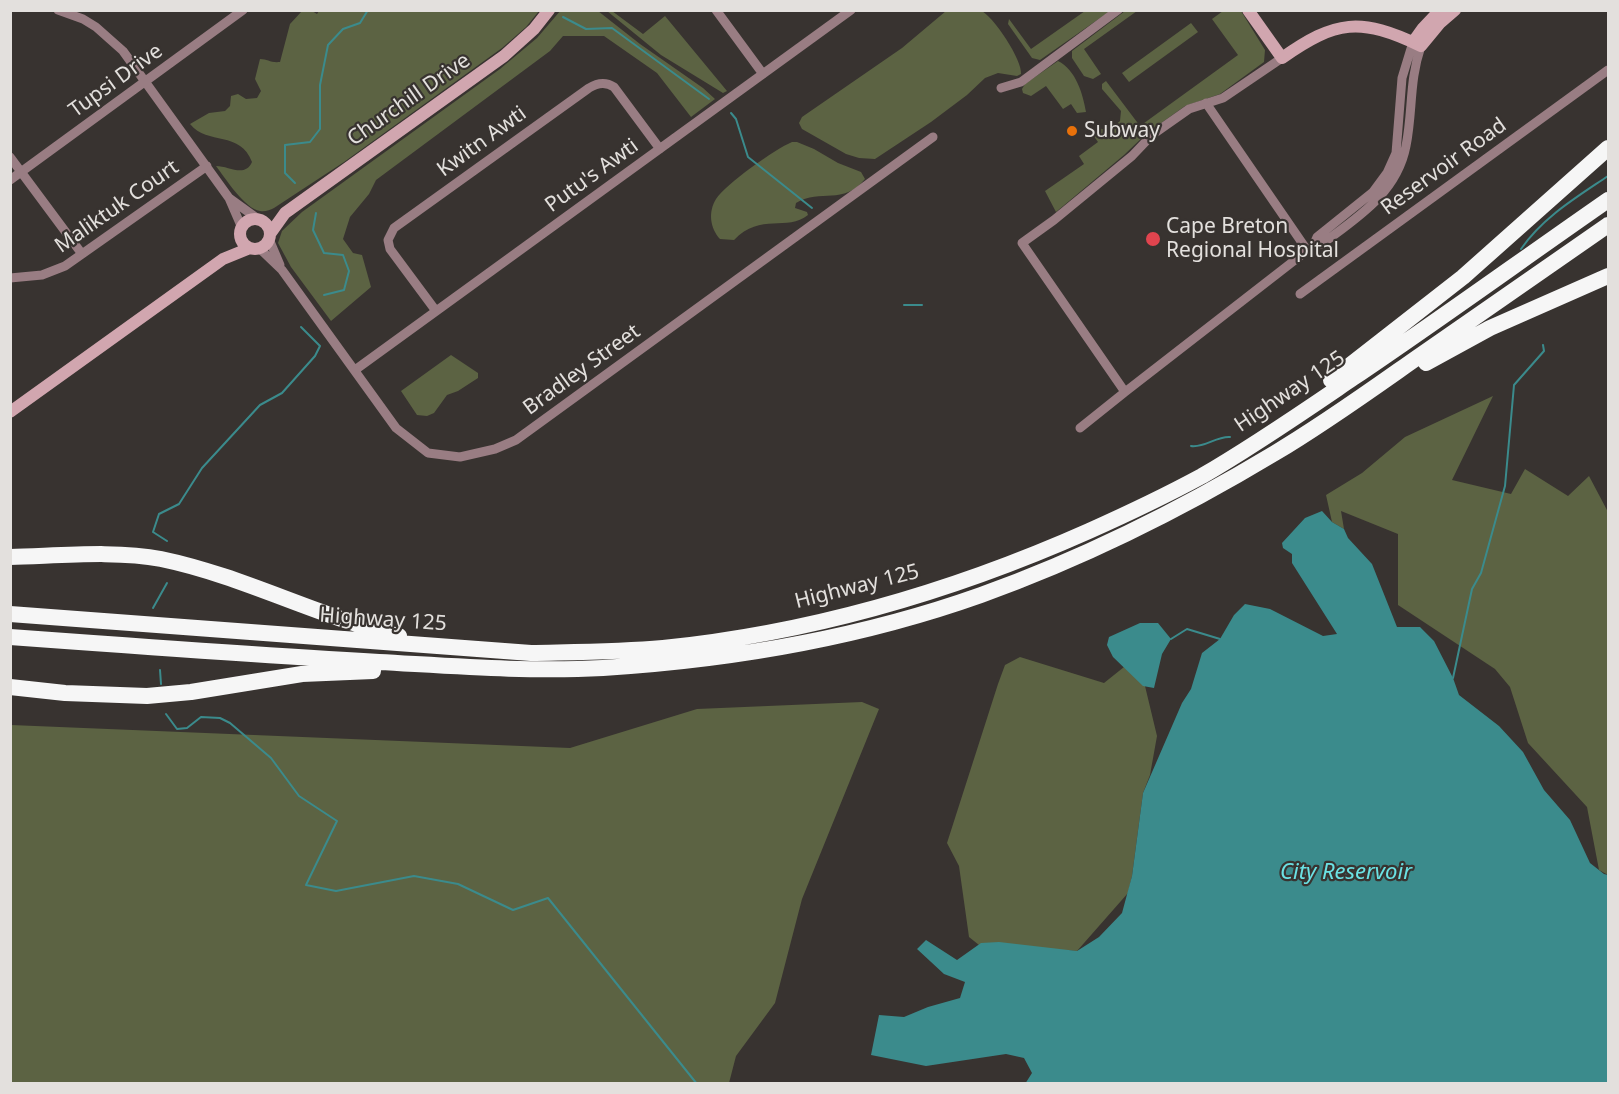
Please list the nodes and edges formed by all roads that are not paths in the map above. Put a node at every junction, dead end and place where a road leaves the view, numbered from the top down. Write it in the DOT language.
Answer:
graph roads {
  1 [pos="58,10"];
  2 [pos="243,10"];
  3 [pos="549,10"];
  4 [pos="716,10"];
  5 [pos="851,10"];
  6 [pos="1118,10"];
  7 [pos="1248,10"];
  8 [pos="1440,10"];
  9 [pos="1455,10"];
  10 [pos="1417,44"];
  11 [pos="1281,58"];
  12 [pos="1608,70"];
  13 [pos="763,74"];
  14 [pos="146,81"];
  15 [pos="1001,88"];
  16 [pos="1206,103"];
  17 [pos="933,137"];
  18 [pos="1608,148"];
  19 [pos="660,149"];
  20 [pos="10,157"];
  21 [pos="207,166"];
  22 [pos="22,172"];
  23 [pos="10,180"];
  24 [pos="230,198"];
  25 [pos="1608,200"];
  26 [pos="285,213"];
  27 [pos="259,219"];
  28 [pos="1608,225"];
  29 [pos="241,233"];
  30 [pos="270,236"];
  31 [pos="255,248"];
  32 [pos="1310,248"];
  33 [pos="82,255"];
  34 [pos="223,260"];
  35 [pos="282,270"];
  36 [pos="1608,276"];
  37 [pos="10,278"];
  38 [pos="1300,294"];
  39 [pos="436,311"];
  40 [pos="355,370"];
  41 [pos="1125,392"];
  42 [pos="1344,409"];
  43 [pos="10,411"];
  44 [pos="1080,428"];
  45 [pos="1244,450"];
  46 [pos="10,557"];
  47 [pos="10,614"];
  48 [pos="10,637"];
  49 [pos="483,650"];
  50 [pos="476,667"];
  51 [pos="10,687"];
  1 -- 14 [label="street"];
  2 -- 14 [label="street, Tupsi Drive"];
  3 -- 26 [label="main road, Churchill Drive"];
  4 -- 13 [label="street"];
  5 -- 13 [label="street, Putu's Awti"];
  6 -- 15 [label="street"];
  7 -- 11 [label="main road"];
  8 -- 10 [label="main road"];
  9 -- 10 [label="main road"];
  10 -- 11 [label="main road"];
  10 -- 32 [label="street"];
  11 -- 16 [label="street"];
  12 -- 38 [label="street, Reservoir Road"];
  13 -- 19 [label="street, Putu's Awti"];
  14 -- 21 [label="street"];
  14 -- 22 [label="street, Tupsi Drive"];
  16 -- 32 [label="street"];
  16 -- 41 [label="street"];
  17 -- 40 [label="street, Bradley Street"];
  18 -- 45 [label="highway"];
  19 -- 39 [label="street, Putu's Awti"];
  19 -- 39 [label="street, Kwitn Awti"];
  20 -- 22 [label="street"];
  21 -- 24 [label="street"];
  21 -- 33 [label="street, Maliktuk Court"];
  22 -- 23 [label="street, Tupsi Drive"];
  22 -- 33 [label="street"];
  24 -- 27 [label="street"];
  24 -- 29 [label="street"];
  25 -- 45 [label="highway, Highway 125"];
  26 -- 27 [label="main road, Churchill Drive"];
  26 -- 30 [label="main road, Churchill Drive"];
  27 -- 29 [label="main road"];
  27 -- 30 [label="main road"];
  28 -- 42 [label="highway, Highway 125"];
  29 -- 31 [label="main road"];
  29 -- 34 [label="main road"];
  30 -- 31 [label="main road"];
  30 -- 35 [label="street, Bradley Street"];
  31 -- 34 [label="main road"];
  31 -- 35 [label="street, Bradley Street"];
  32 -- 41 [label="street"];
  33 -- 37 [label="street, Maliktuk Court"];
  34 -- 43 [label="main road"];
  35 -- 40 [label="street, Bradley Street"];
  36 -- 42 [label="highway"];
  39 -- 40 [label="street, Putu's Awti"];
  41 -- 44 [label="street"];
  42 -- 50 [label="highway, Highway 125"];
  45 -- 49 [label="highway, Highway 125"];
  46 -- 49 [label="highway"];
  47 -- 49 [label="highway, Highway 125"];
  48 -- 50 [label="highway, Highway 125"];
  50 -- 51 [label="highway"];
}
